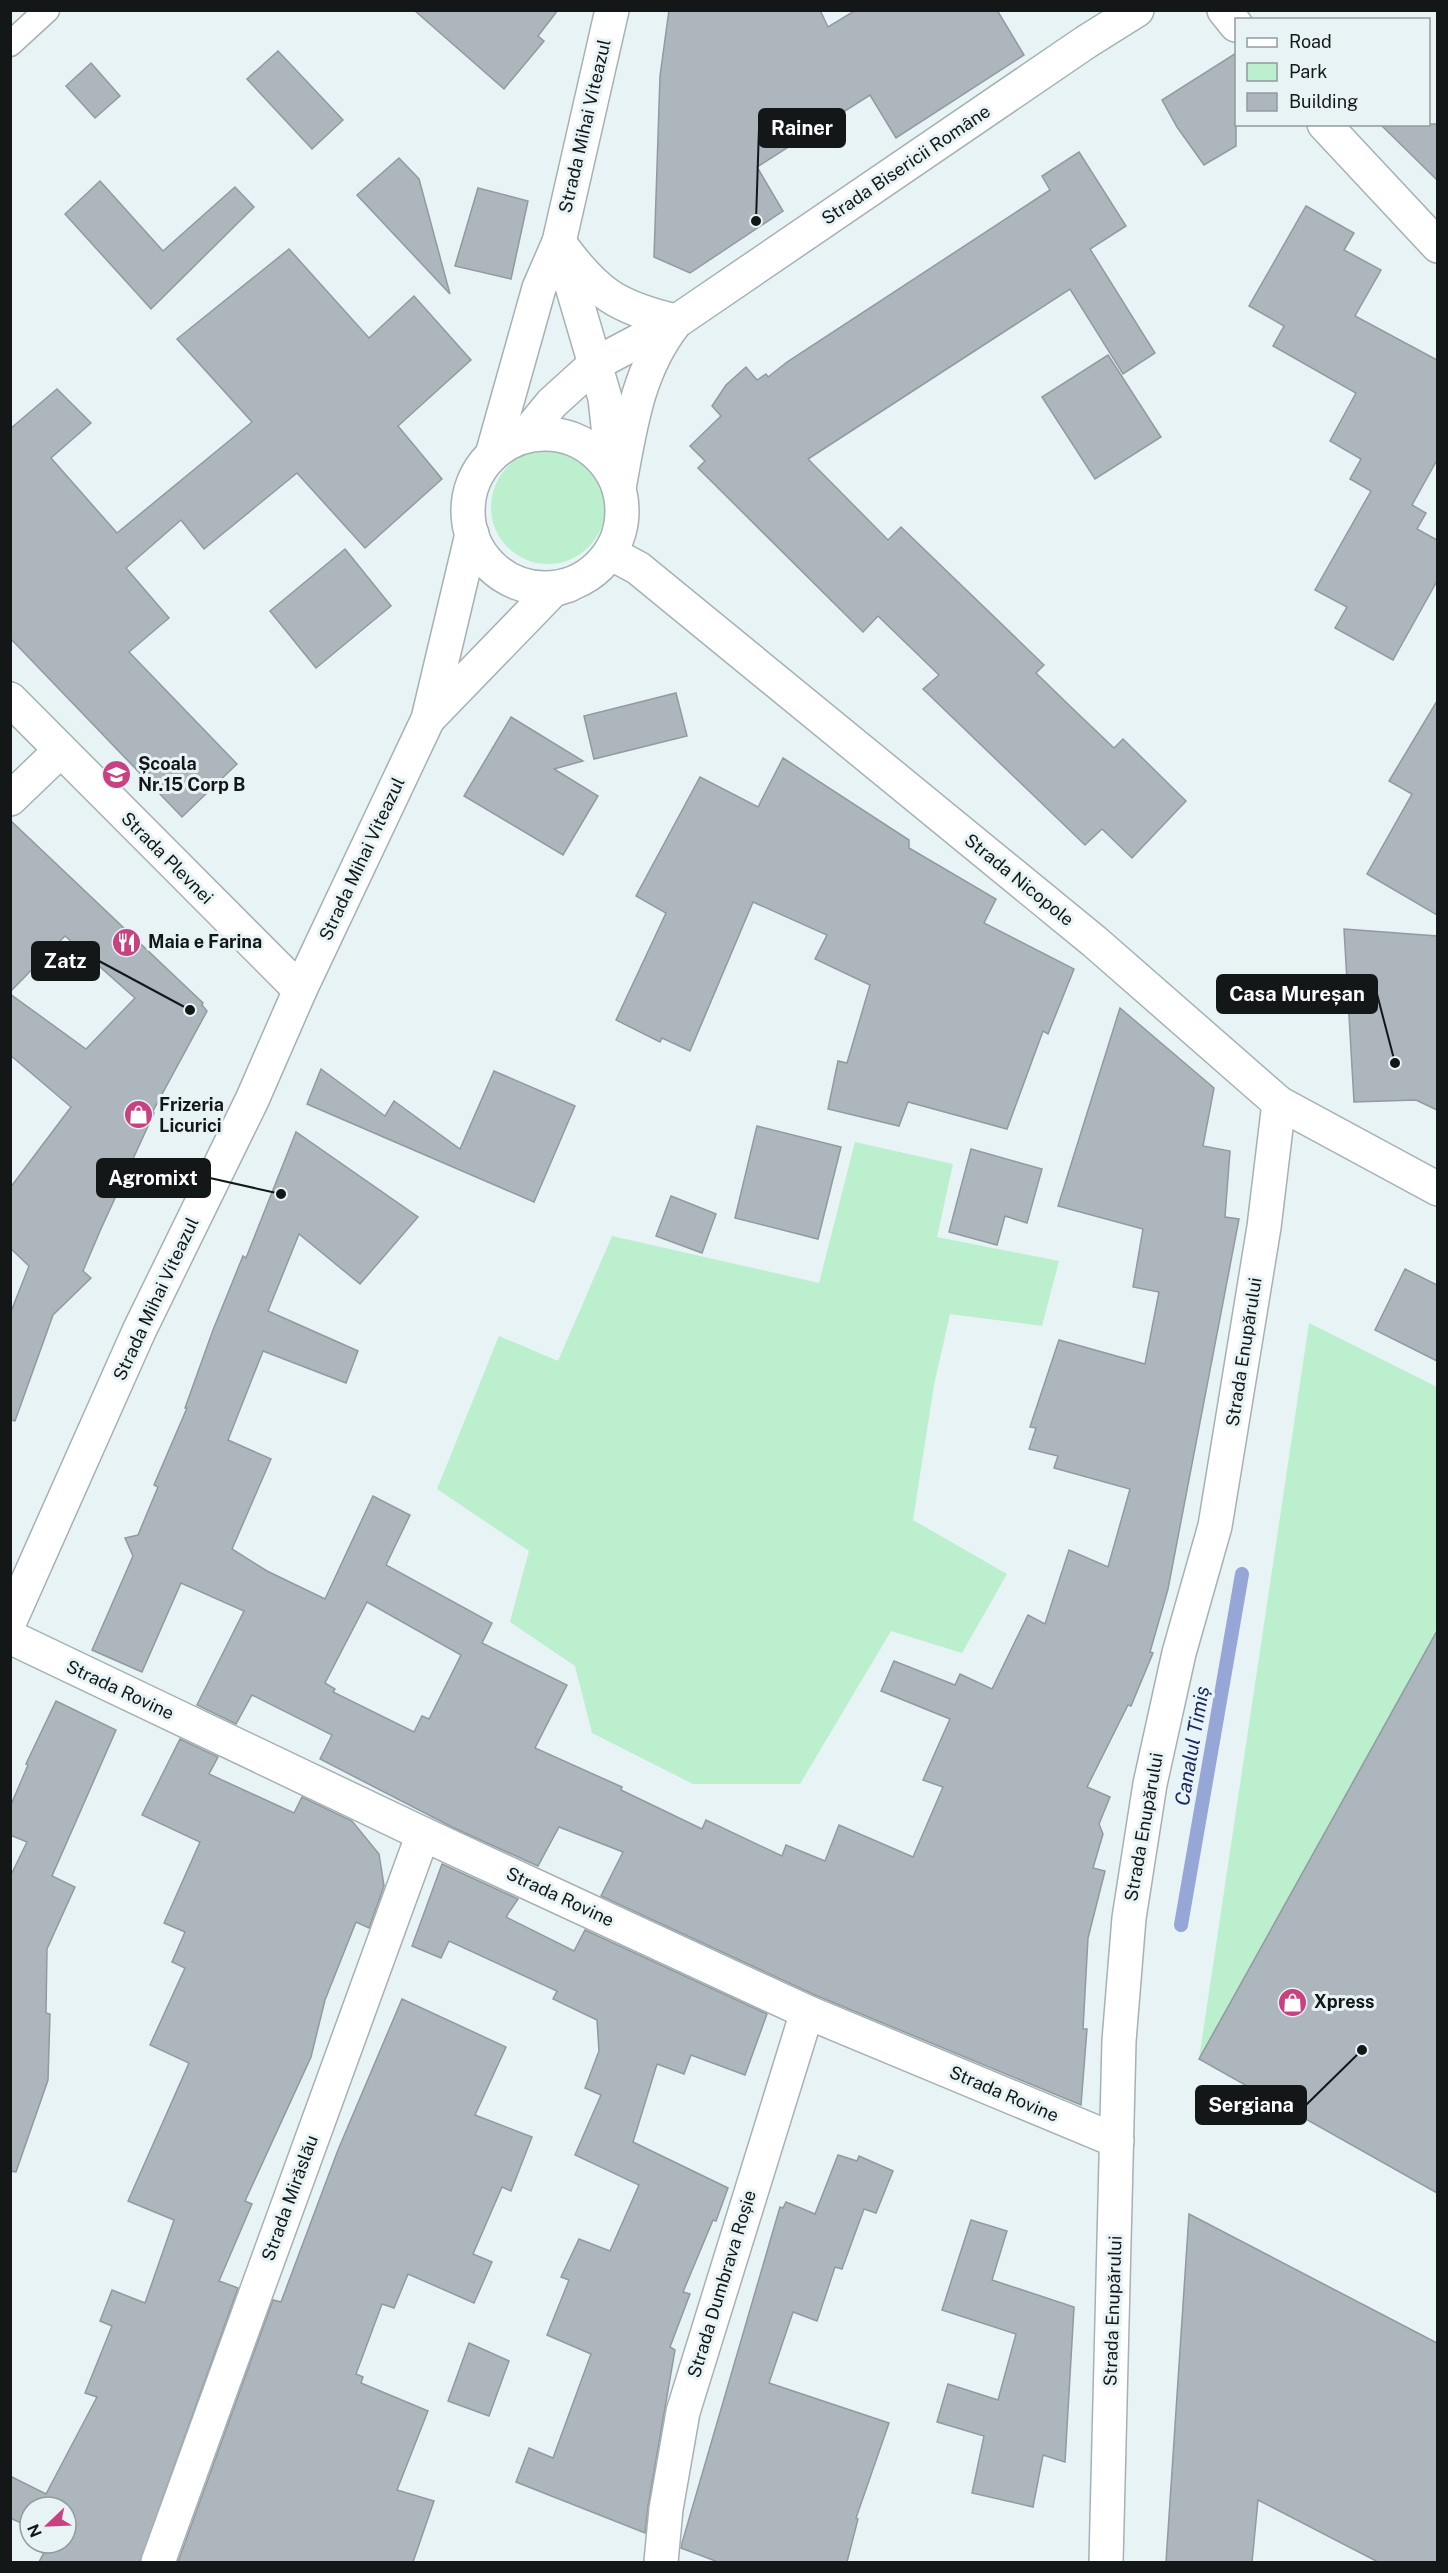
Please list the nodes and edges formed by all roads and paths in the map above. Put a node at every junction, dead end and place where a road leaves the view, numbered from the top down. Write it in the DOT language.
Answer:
graph roads {
  1 [pos="47,10"];
  2 [pos="612,10"];
  3 [pos="1137,10"];
  4 [pos="1224,10"];
  5 [pos="1235,24"];
  6 [pos="10,44"];
  7 [pos="1326,126"];
  8 [pos="559,242"];
  9 [pos="1437,246"];
  10 [pos="676,321"];
  11 [pos="595,364"];
  12 [pos="525,436"];
  13 [pos="492,455"];
  14 [pos="616,480"];
  15 [pos="472,534"];
  16 [pos="610,553"];
  17 [pos="577,582"];
  18 [pos="10,699"];
  19 [pos="428,719"];
  20 [pos="60,751"];
  21 [pos="10,799"];
  22 [pos="300,990"];
  23 [pos="1280,1103"];
  24 [pos="1437,1189"];
  25 [pos="10,1621"];
  26 [pos="10,1637"];
  27 [pos="423,1834"];
  28 [pos="807,2012"];
  29 [pos="1117,2141"];
  30 [pos="158,2562"];
  31 [pos="661,2562"];
  32 [pos="1106,2562"];
  1 -- 6 [label="lane"];
  2 -- 8 [label="street, Strada Mihai Viteazul"];
  3 -- 10 [label="street, Strada Bisericii Române"];
  4 -- 5 [label="street"];
  7 -- 9 [label="street"];
  8 -- 10 [label="street"];
  8 -- 11 [label="street, Strada Mihai Viteazul"];
  8 -- 13 [label="street, Strada Mihai Viteazul"];
  10 -- 11 [label="street, Strada Bisericii Române"];
  10 -- 14 [label="street, Strada Bisericii Române"];
  11 -- 12 [label="street, Strada Bisericii Române"];
  11 -- 14 [label="street, Strada Mihai Viteazul"];
  12 -- 13 [label="street"];
  12 -- 14 [label="street"];
  13 -- 15 [label="street"];
  14 -- 16 [label="street"];
  15 -- 17 [label="street"];
  15 -- 19 [label="street, Strada Mihai Viteazul"];
  16 -- 17 [label="street"];
  16 -- 23 [label="street, Strada Nicopole"];
  17 -- 19 [label="street, Strada Mihai Viteazul"];
  18 -- 20 [label="street, Strada Plevnei"];
  19 -- 22 [label="street, Strada Mihai Viteazul"];
  20 -- 21 [label="street"];
  20 -- 22 [label="street, Strada Plevnei"];
  22 -- 25 [label="street, Strada Mihai Viteazul"];
  23 -- 24 [label="street, Strada Nicopole"];
  23 -- 29 [label="street, Strada Enupărului"];
  26 -- 27 [label="street, Strada Rovine"];
  27 -- 28 [label="street, Strada Rovine"];
  27 -- 30 [label="street, Strada Mirăslău"];
  28 -- 29 [label="street, Strada Rovine"];
  28 -- 31 [label="street, Strada Dumbrava Roșie"];
  29 -- 32 [label="street, Strada Enupărului"];
}
